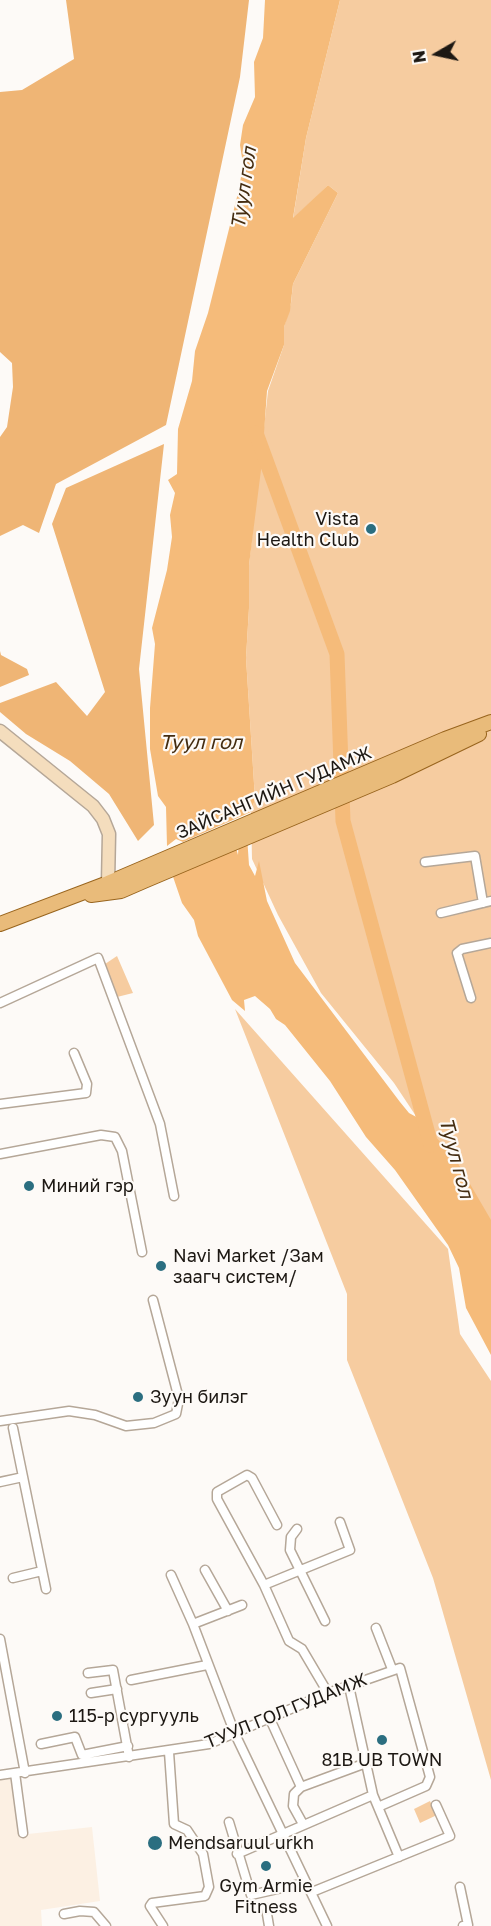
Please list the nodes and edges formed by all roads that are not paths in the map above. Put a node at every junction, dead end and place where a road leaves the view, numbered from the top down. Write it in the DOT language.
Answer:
graph roads {
  1 [pos="491,722"];
  2 [pos="491,727"];
  3 [pos="0,730"];
  4 [pos="390,770"];
  5 [pos="425,862"];
  6 [pos="141,875"];
  7 [pos="108,883"];
  8 [pos="71,898"];
  9 [pos="487,902"];
  10 [pos="441,913"];
  11 [pos="0,924"];
  12 [pos="491,943"];
  13 [pos="471,998"];
  14 [pos="0,1003"];
  15 [pos="74,1053"];
  16 [pos="0,1104"];
  17 [pos="0,1154"];
  18 [pos="174,1196"];
  19 [pos="142,1252"];
  20 [pos="153,1300"];
  21 [pos="0,1421"];
  22 [pos="13,1428"];
  23 [pos="23,1477"];
  24 [pos="0,1482"];
  25 [pos="340,1522"];
  26 [pos="277,1525"];
  27 [pos="297,1529"];
  28 [pos="205,1570"];
  29 [pos="301,1570"];
  30 [pos="42,1571"];
  31 [pos="171,1575"];
  32 [pos="13,1578"];
  33 [pos="264,1585"];
  34 [pos="46,1589"];
  35 [pos="242,1605"];
  36 [pos="228,1611"];
  37 [pos="325,1621"];
  38 [pos="193,1624"];
  39 [pos="376,1628"];
  40 [pos="0,1639"];
  41 [pos="207,1665"];
  42 [pos="3,1667"];
  43 [pos="392,1669"];
  44 [pos="88,1673"];
  45 [pos="131,1680"];
  46 [pos="349,1686"];
  47 [pos="117,1689"];
  48 [pos="91,1693"];
  49 [pos="328,1693"];
  50 [pos="270,1719"];
  51 [pos="235,1734"];
  52 [pos="41,1744"];
  53 [pos="128,1746"];
  54 [pos="169,1752"];
  55 [pos="129,1757"];
  56 [pos="366,1763"];
  57 [pos="15,1773"];
  58 [pos="25,1773"];
  59 [pos="0,1775"];
  60 [pos="301,1787"];
  61 [pos="373,1795"];
  62 [pos="436,1805"];
  63 [pos="378,1807"];
  64 [pos="230,1822"];
  65 [pos="303,1824"];
  66 [pos="23,1833"];
  67 [pos="281,1833"];
  68 [pos="237,1854"];
  69 [pos="399,1857"];
  70 [pos="304,1883"];
  71 [pos="460,1887"];
  72 [pos="312,1892"];
  73 [pos="266,1908"];
  74 [pos="64,1914"];
  75 [pos="106,1926"];
  76 [pos="162,1926"];
  77 [pos="269,1926"];
  78 [pos="327,1926"];
  79 [pos="463,1926"];
  1 -- 4 [label="main road, ЗАЙСАНГИЙН ГУДАМЖ"];
  2 -- 4 [label="main road, ЗАЙСАНГИЙН ГУДАМЖ"];
  3 -- 7 [label="street"];
  4 -- 6 [label="main road, ЗАЙСАНГИЙН ГУДАМЖ"];
  5 -- 9 [label="street"];
  6 -- 7 [label="main road, ЗАЙСАНГИЙН ГУДАМЖ"];
  6 -- 8 [label="main road, ЗАЙСАНГИЙН ГУДАМЖ"];
  7 -- 8 [label="main road, ЗАЙСАНГИЙН ГУДАМЖ"];
  8 -- 11 [label="main road, ЗАЙСАНГИЙН ГУДАМЖ"];
  9 -- 10 [label="street"];
  12 -- 13 [label="street"];
  14 -- 18 [label="street"];
  15 -- 16 [label="street"];
  17 -- 19 [label="street"];
  20 -- 21 [label="street"];
  22 -- 23 [label="street"];
  23 -- 24 [label="street"];
  23 -- 30 [label="street"];
  25 -- 29 [label="street"];
  26 -- 33 [label="street"];
  27 -- 29 [label="street"];
  28 -- 36 [label="street"];
  29 -- 33 [label="street"];
  29 -- 37 [label="street"];
  30 -- 32 [label="street"];
  30 -- 34 [label="street"];
  31 -- 38 [label="street"];
  33 -- 49 [label="street"];
  35 -- 36 [label="street"];
  36 -- 38 [label="street"];
  38 -- 41 [label="street"];
  39 -- 43 [label="street"];
  40 -- 42 [label="street"];
  41 -- 45 [label="street"];
  41 -- 51 [label="street"];
  42 -- 58 [label="street"];
  43 -- 46 [label="street, ТУУЛ ГОЛ ГУДАМЖ"];
  43 -- 63 [label="street"];
  44 -- 47 [label="street"];
  46 -- 49 [label="street, ТУУЛ ГОЛ ГУДАМЖ"];
  46 -- 56 [label="street"];
  47 -- 48 [label="street"];
  47 -- 53 [label="street"];
  49 -- 50 [label="street, ТУУЛ ГОЛ ГУДАМЖ"];
  50 -- 51 [label="street, ТУУЛ ГОЛ ГУДАМЖ"];
  50 -- 60 [label="street"];
  51 -- 54 [label="street, ТУУЛ ГОЛ ГУДАМЖ"];
  51 -- 67 [label="street"];
  52 -- 53 [label="street"];
  53 -- 55 [label="street"];
  54 -- 55 [label="street, ТУУЛ ГОЛ ГУДАМЖ"];
  54 -- 76 [label="street"];
  55 -- 58 [label="street, ТУУЛ ГОЛ ГУДАМЖ"];
  56 -- 60 [label="street"];
  56 -- 61 [label="street"];
  57 -- 58 [label="street, ТУУЛ ГОЛ ГУДАМЖ"];
  57 -- 59 [label="street, ТУУЛ ГОЛ ГУДАМЖ"];
  57 -- 66 [label="street"];
  60 -- 65 [label="street"];
  61 -- 63 [label="street"];
  61 -- 65 [label="street"];
  62 -- 69 [label="street"];
  63 -- 69 [label="street"];
  64 -- 68 [label="street"];
  65 -- 67 [label="street"];
  67 -- 68 [label="street"];
  67 -- 70 [label="street"];
  68 -- 70 [label="street"];
  69 -- 72 [label="street"];
  70 -- 72 [label="street"];
  71 -- 79 [label="street"];
  72 -- 78 [label="street"];
  73 -- 77 [label="street"];
  74 -- 75 [label="street"];
}
